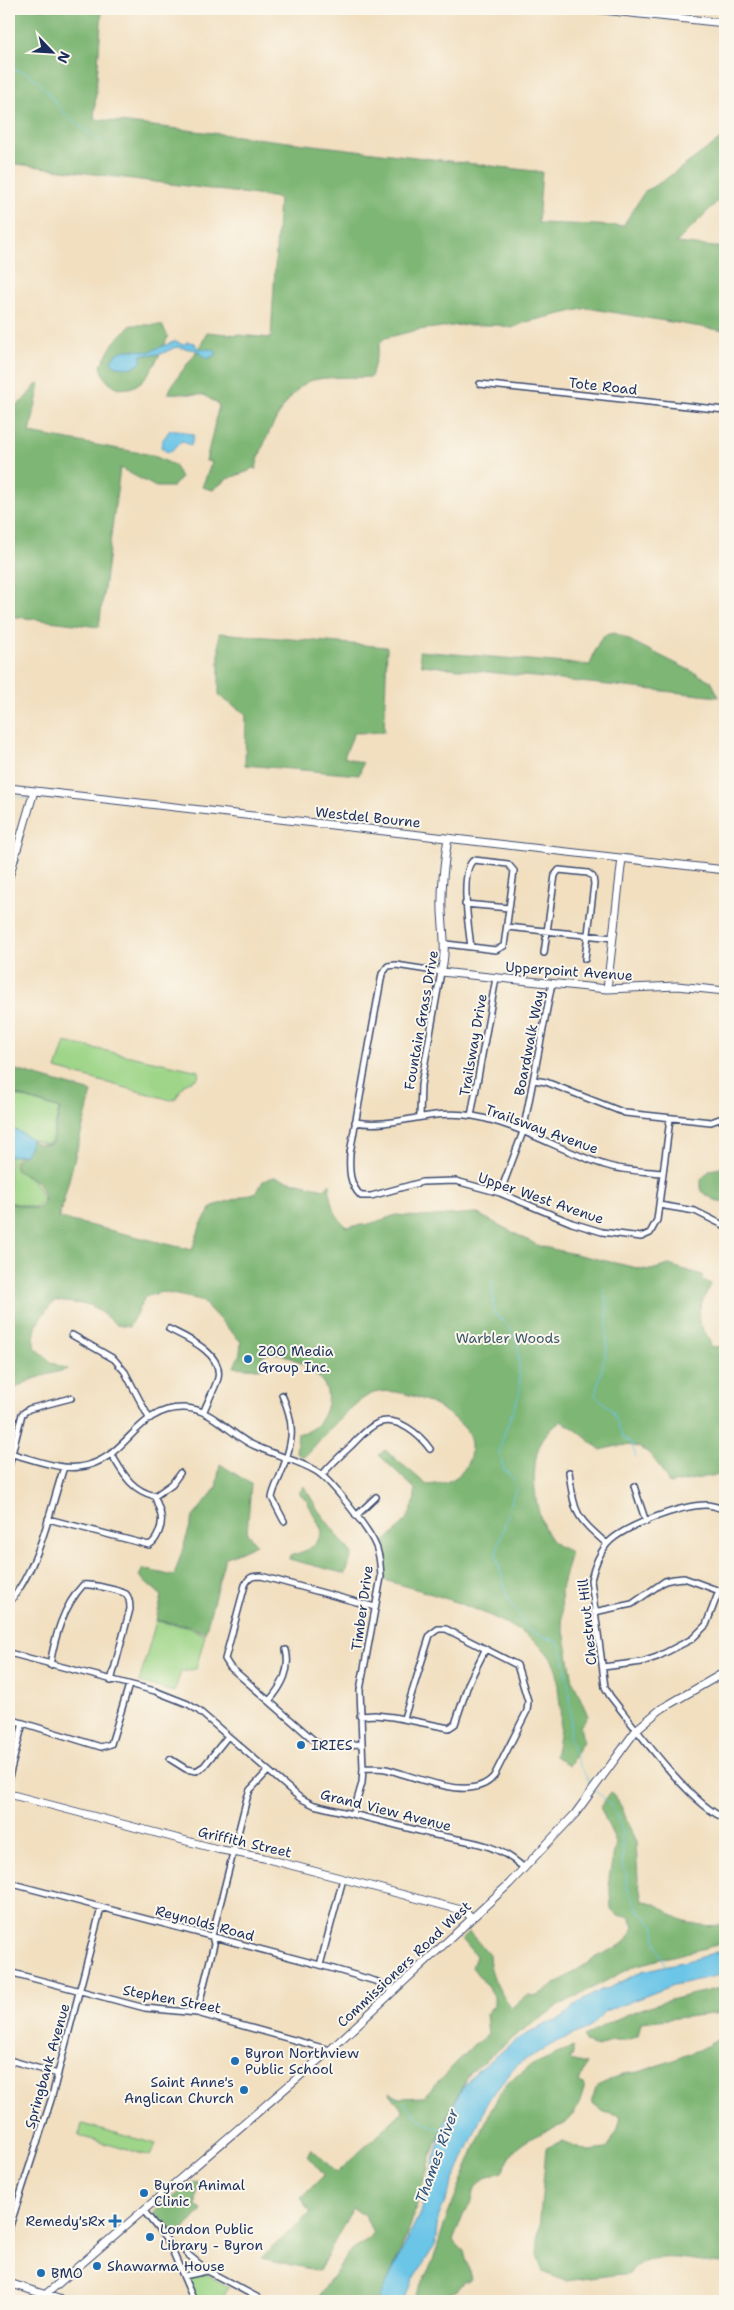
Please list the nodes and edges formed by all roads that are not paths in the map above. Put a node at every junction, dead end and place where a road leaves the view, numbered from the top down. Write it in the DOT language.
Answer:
graph roads {
  1 [pos="593,9"];
  2 [pos="725,24"];
  3 [pos="480,384"];
  4 [pos="725,410"];
  5 [pos="9,788"];
  6 [pos="34,791"];
  7 [pos="448,838"];
  8 [pos="622,858"];
  9 [pos="725,870"];
  10 [pos="9,877"];
  11 [pos="465,904"];
  12 [pos="509,908"];
  13 [pos="507,927"];
  14 [pos="547,931"];
  15 [pos="587,935"];
  16 [pos="613,938"];
  17 [pos="446,944"];
  18 [pos="471,947"];
  19 [pos="544,953"];
  20 [pos="585,959"];
  21 [pos="442,972"];
  22 [pos="496,978"];
  23 [pos="552,983"];
  24 [pos="607,989"];
  25 [pos="725,991"];
  26 [pos="534,1080"];
  27 [pos="420,1116"];
  28 [pos="471,1116"];
  29 [pos="725,1117"];
  30 [pos="670,1119"];
  31 [pos="355,1122"];
  32 [pos="524,1132"];
  33 [pos="662,1173"];
  34 [pos="500,1193"];
  35 [pos="659,1205"];
  36 [pos="725,1226"];
  37 [pos="169,1329"];
  38 [pos="72,1335"];
  39 [pos="282,1395"];
  40 [pos="71,1398"];
  41 [pos="204,1411"];
  42 [pos="149,1418"];
  43 [pos="430,1449"];
  44 [pos="10,1453"];
  45 [pos="112,1455"];
  46 [pos="288,1459"];
  47 [pos="9,1466"];
  48 [pos="64,1467"];
  49 [pos="569,1472"];
  50 [pos="180,1473"];
  51 [pos="322,1475"];
  52 [pos="634,1486"];
  53 [pos="155,1496"];
  54 [pos="376,1497"];
  55 [pos="725,1510"];
  56 [pos="356,1516"];
  57 [pos="48,1519"];
  58 [pos="284,1522"];
  59 [pos="646,1522"];
  60 [pos="607,1544"];
  61 [pos="719,1590"];
  62 [pos="725,1593"];
  63 [pos="9,1602"];
  64 [pos="375,1607"];
  65 [pos="594,1612"];
  66 [pos="286,1650"];
  67 [pos="485,1650"];
  68 [pos="9,1653"];
  69 [pos="50,1665"];
  70 [pos="603,1667"];
  71 [pos="725,1672"];
  72 [pos="111,1681"];
  73 [pos="129,1686"];
  74 [pos="270,1701"];
  75 [pos="360,1716"];
  76 [pos="404,1718"];
  77 [pos="9,1719"];
  78 [pos="23,1723"];
  79 [pos="637,1729"];
  80 [pos="228,1736"];
  81 [pos="361,1744"];
  82 [pos="170,1759"];
  83 [pos="363,1768"];
  84 [pos="268,1771"];
  85 [pos="9,1777"];
  86 [pos="9,1794"];
  87 [pos="353,1814"];
  88 [pos="725,1818"];
  89 [pos="234,1852"];
  90 [pos="524,1868"];
  91 [pos="343,1879"];
  92 [pos="10,1884"];
  93 [pos="9,1893"];
  94 [pos="102,1908"];
  95 [pos="472,1918"];
  96 [pos="212,1936"];
  97 [pos="320,1965"];
  98 [pos="9,1972"];
  99 [pos="80,1990"];
  100 [pos="395,1990"];
  101 [pos="197,2013"];
  102 [pos="330,2050"];
  103 [pos="9,2060"];
  104 [pos="58,2074"];
  105 [pos="144,2211"];
  106 [pos="9,2228"];
  107 [pos="186,2253"];
  108 [pos="208,2271"];
  109 [pos="184,2276"];
  110 [pos="9,2282"];
  111 [pos="46,2295"];
  112 [pos="38,2301"];
  113 [pos="64,2301"];
  114 [pos="194,2301"];
  115 [pos="264,2301"];
  1 -- 2 [label="main road"];
  3 -- 4 [label="street, Tote Road"];
  5 -- 6 [label="main road, Westdel Bourne"];
  6 -- 7 [label="main road, Westdel Bourne"];
  6 -- 10 [label="main road"];
  7 -- 8 [label="main road, Westdel Bourne"];
  7 -- 17 [label="main road, Fountain Grass Drive"];
  8 -- 9 [label="main road, Westdel Bourne"];
  8 -- 16 [label="main road"];
  11 -- 12 [label="street"];
  11 -- 12 [label="street"];
  11 -- 18 [label="street"];
  12 -- 13 [label="street"];
  13 -- 14 [label="street"];
  13 -- 18 [label="street"];
  14 -- 15 [label="street"];
  14 -- 15 [label="street"];
  14 -- 19 [label="street"];
  15 -- 16 [label="street"];
  15 -- 20 [label="street"];
  16 -- 24 [label="main road"];
  17 -- 18 [label="street"];
  17 -- 21 [label="main road, Fountain Grass Drive"];
  21 -- 22 [label="main road, Upperpoint Avenue"];
  21 -- 27 [label="street, Fountain Grass Drive"];
  21 -- 31 [label="street, Upper West Avenue"];
  22 -- 23 [label="main road, Upperpoint Avenue"];
  22 -- 28 [label="street, Trailsway Drive"];
  23 -- 24 [label="main road, Upperpoint Avenue"];
  23 -- 26 [label="street, Boardwalk Way"];
  24 -- 25 [label="main road, Upperpoint Avenue"];
  26 -- 30 [label="street"];
  26 -- 32 [label="street, Boardwalk Way"];
  27 -- 28 [label="street, Trailsway Avenue"];
  27 -- 31 [label="street, Trailsway Avenue"];
  28 -- 32 [label="street, Trailsway Avenue"];
  29 -- 30 [label="street"];
  30 -- 33 [label="street, Upper West Avenue"];
  31 -- 34 [label="street, Upper West Avenue"];
  32 -- 33 [label="street, Trailsway Avenue"];
  32 -- 34 [label="street, Boardwalk Way"];
  33 -- 35 [label="street, Upper West Avenue"];
  34 -- 35 [label="street, Upper West Avenue"];
  35 -- 36 [label="street"];
  37 -- 41 [label="street"];
  38 -- 42 [label="street"];
  39 -- 46 [label="street"];
  40 -- 44 [label="street"];
  41 -- 42 [label="street, Timber Drive"];
  41 -- 46 [label="street, Timber Drive"];
  42 -- 45 [label="street, Timber Drive"];
  43 -- 51 [label="street"];
  44 -- 47 [label="street"];
  44 -- 48 [label="street, Timber Drive"];
  45 -- 48 [label="street, Timber Drive"];
  45 -- 53 [label="street"];
  46 -- 51 [label="street, Timber Drive"];
  46 -- 58 [label="street"];
  48 -- 57 [label="street"];
  49 -- 60 [label="street"];
  50 -- 53 [label="street"];
  51 -- 56 [label="street, Timber Drive"];
  52 -- 59 [label="street"];
  53 -- 57 [label="street"];
  54 -- 56 [label="street"];
  55 -- 59 [label="street, Chestnut Hill"];
  56 -- 64 [label="street, Timber Drive"];
  57 -- 63 [label="street"];
  59 -- 60 [label="street, Chestnut Hill"];
  60 -- 65 [label="street, Chestnut Hill"];
  61 -- 62 [label="street"];
  61 -- 65 [label="street"];
  61 -- 70 [label="street"];
  64 -- 74 [label="street"];
  64 -- 75 [label="street, Timber Drive"];
  65 -- 70 [label="street, Chestnut Hill"];
  66 -- 74 [label="street"];
  67 -- 76 [label="street"];
  67 -- 76 [label="street"];
  67 -- 83 [label="street"];
  68 -- 69 [label="street, Grand View Avenue"];
  69 -- 72 [label="street, Grand View Avenue"];
  69 -- 72 [label="street"];
  70 -- 79 [label="street, Chestnut Hill"];
  71 -- 79 [label="main road, Commissioners Road West"];
  72 -- 73 [label="street, Grand View Avenue"];
  73 -- 78 [label="street"];
  73 -- 80 [label="street, Grand View Avenue"];
  74 -- 81 [label="street"];
  75 -- 76 [label="street"];
  75 -- 81 [label="street, Timber Drive"];
  77 -- 78 [label="street"];
  78 -- 85 [label="street"];
  79 -- 88 [label="street, Chestnut Hill"];
  79 -- 90 [label="main road, Commissioners Road West"];
  80 -- 82 [label="street"];
  80 -- 84 [label="street, Grand View Avenue"];
  81 -- 83 [label="street, Timber Drive"];
  83 -- 87 [label="street, Timber Drive"];
  84 -- 87 [label="street, Grand View Avenue"];
  84 -- 89 [label="street"];
  86 -- 89 [label="main road, Griffith Street"];
  87 -- 90 [label="street, Grand View Avenue"];
  89 -- 91 [label="main road, Griffith Street"];
  89 -- 96 [label="street"];
  90 -- 95 [label="main road, Commissioners Road West"];
  91 -- 95 [label="main road, Griffith Street"];
  91 -- 97 [label="street"];
  92 -- 93 [label="street"];
  92 -- 94 [label="street, Reynolds Road"];
  94 -- 96 [label="street, Reynolds Road"];
  94 -- 99 [label="street, Springbank Avenue"];
  95 -- 100 [label="main road, Commissioners Road West"];
  96 -- 97 [label="street, Reynolds Road"];
  96 -- 101 [label="street"];
  97 -- 100 [label="street, Reynolds Road"];
  98 -- 99 [label="street, Stephen Street"];
  99 -- 101 [label="street, Stephen Street"];
  99 -- 104 [label="street, Springbank Avenue"];
  100 -- 102 [label="main road, Commissioners Road West"];
  101 -- 102 [label="street, Stephen Street"];
  102 -- 105 [label="main road, Commissioners Road West"];
  103 -- 104 [label="street"];
  104 -- 106 [label="street, Springbank Avenue"];
  105 -- 109 [label="street"];
  105 -- 111 [label="main road, Commissioners Road West"];
  107 -- 108 [label="street"];
  108 -- 109 [label="street"];
  108 -- 115 [label="street"];
  109 -- 114 [label="street"];
  110 -- 111 [label="main road"];
  111 -- 112 [label="main road, Commissioners Road West"];
  111 -- 113 [label="main road"];
}
